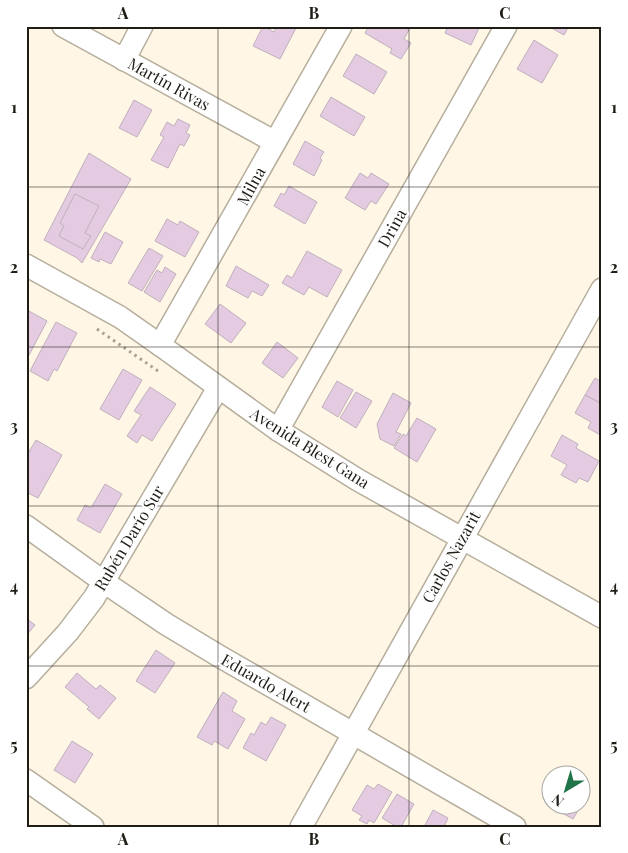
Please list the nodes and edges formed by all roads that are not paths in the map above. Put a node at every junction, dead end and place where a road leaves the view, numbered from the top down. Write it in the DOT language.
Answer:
graph roads {
  1 [pos="63,26"];
  2 [pos="142,26"];
  3 [pos="341,26"];
  4 [pos="506,26"];
  5 [pos="124,60"];
  6 [pos="275,142"];
  7 [pos="26,265"];
  8 [pos="602,288"];
  9 [pos="160,345"];
  10 [pos="218,388"];
  11 [pos="278,430"];
  12 [pos="26,526"];
  13 [pos="462,537"];
  14 [pos="104,582"];
  15 [pos="602,617"];
  16 [pos="26,678"];
  17 [pos="354,734"];
  18 [pos="26,780"];
  19 [pos="92,827"];
  20 [pos="301,827"];
  21 [pos="515,827"];
  1 -- 5 [label="street, Martín Rivas"];
  2 -- 5 [label="street"];
  3 -- 6 [label="street, Milna"];
  4 -- 11 [label="street, Drina"];
  5 -- 6 [label="street, Martín Rivas"];
  6 -- 9 [label="street, Milna"];
  7 -- 9 [label="street, Avenida Blest Gana"];
  8 -- 13 [label="street, Carlos Nazarit"];
  9 -- 10 [label="street, Avenida Blest Gana"];
  10 -- 11 [label="street, Avenida Blest Gana"];
  10 -- 14 [label="street, Rubén Darío Sur"];
  11 -- 13 [label="street, Avenida Blest Gana"];
  12 -- 14 [label="street, Eduardo Alert"];
  13 -- 15 [label="street, Avenida Blest Gana"];
  13 -- 17 [label="street, Carlos Nazarit"];
  14 -- 16 [label="street, Rubén Darío Sur"];
  14 -- 17 [label="street, Eduardo Alert"];
  17 -- 20 [label="street, Carlos Nazarit"];
  17 -- 21 [label="street, Eduardo Alert"];
  18 -- 19 [label="street"];
}
